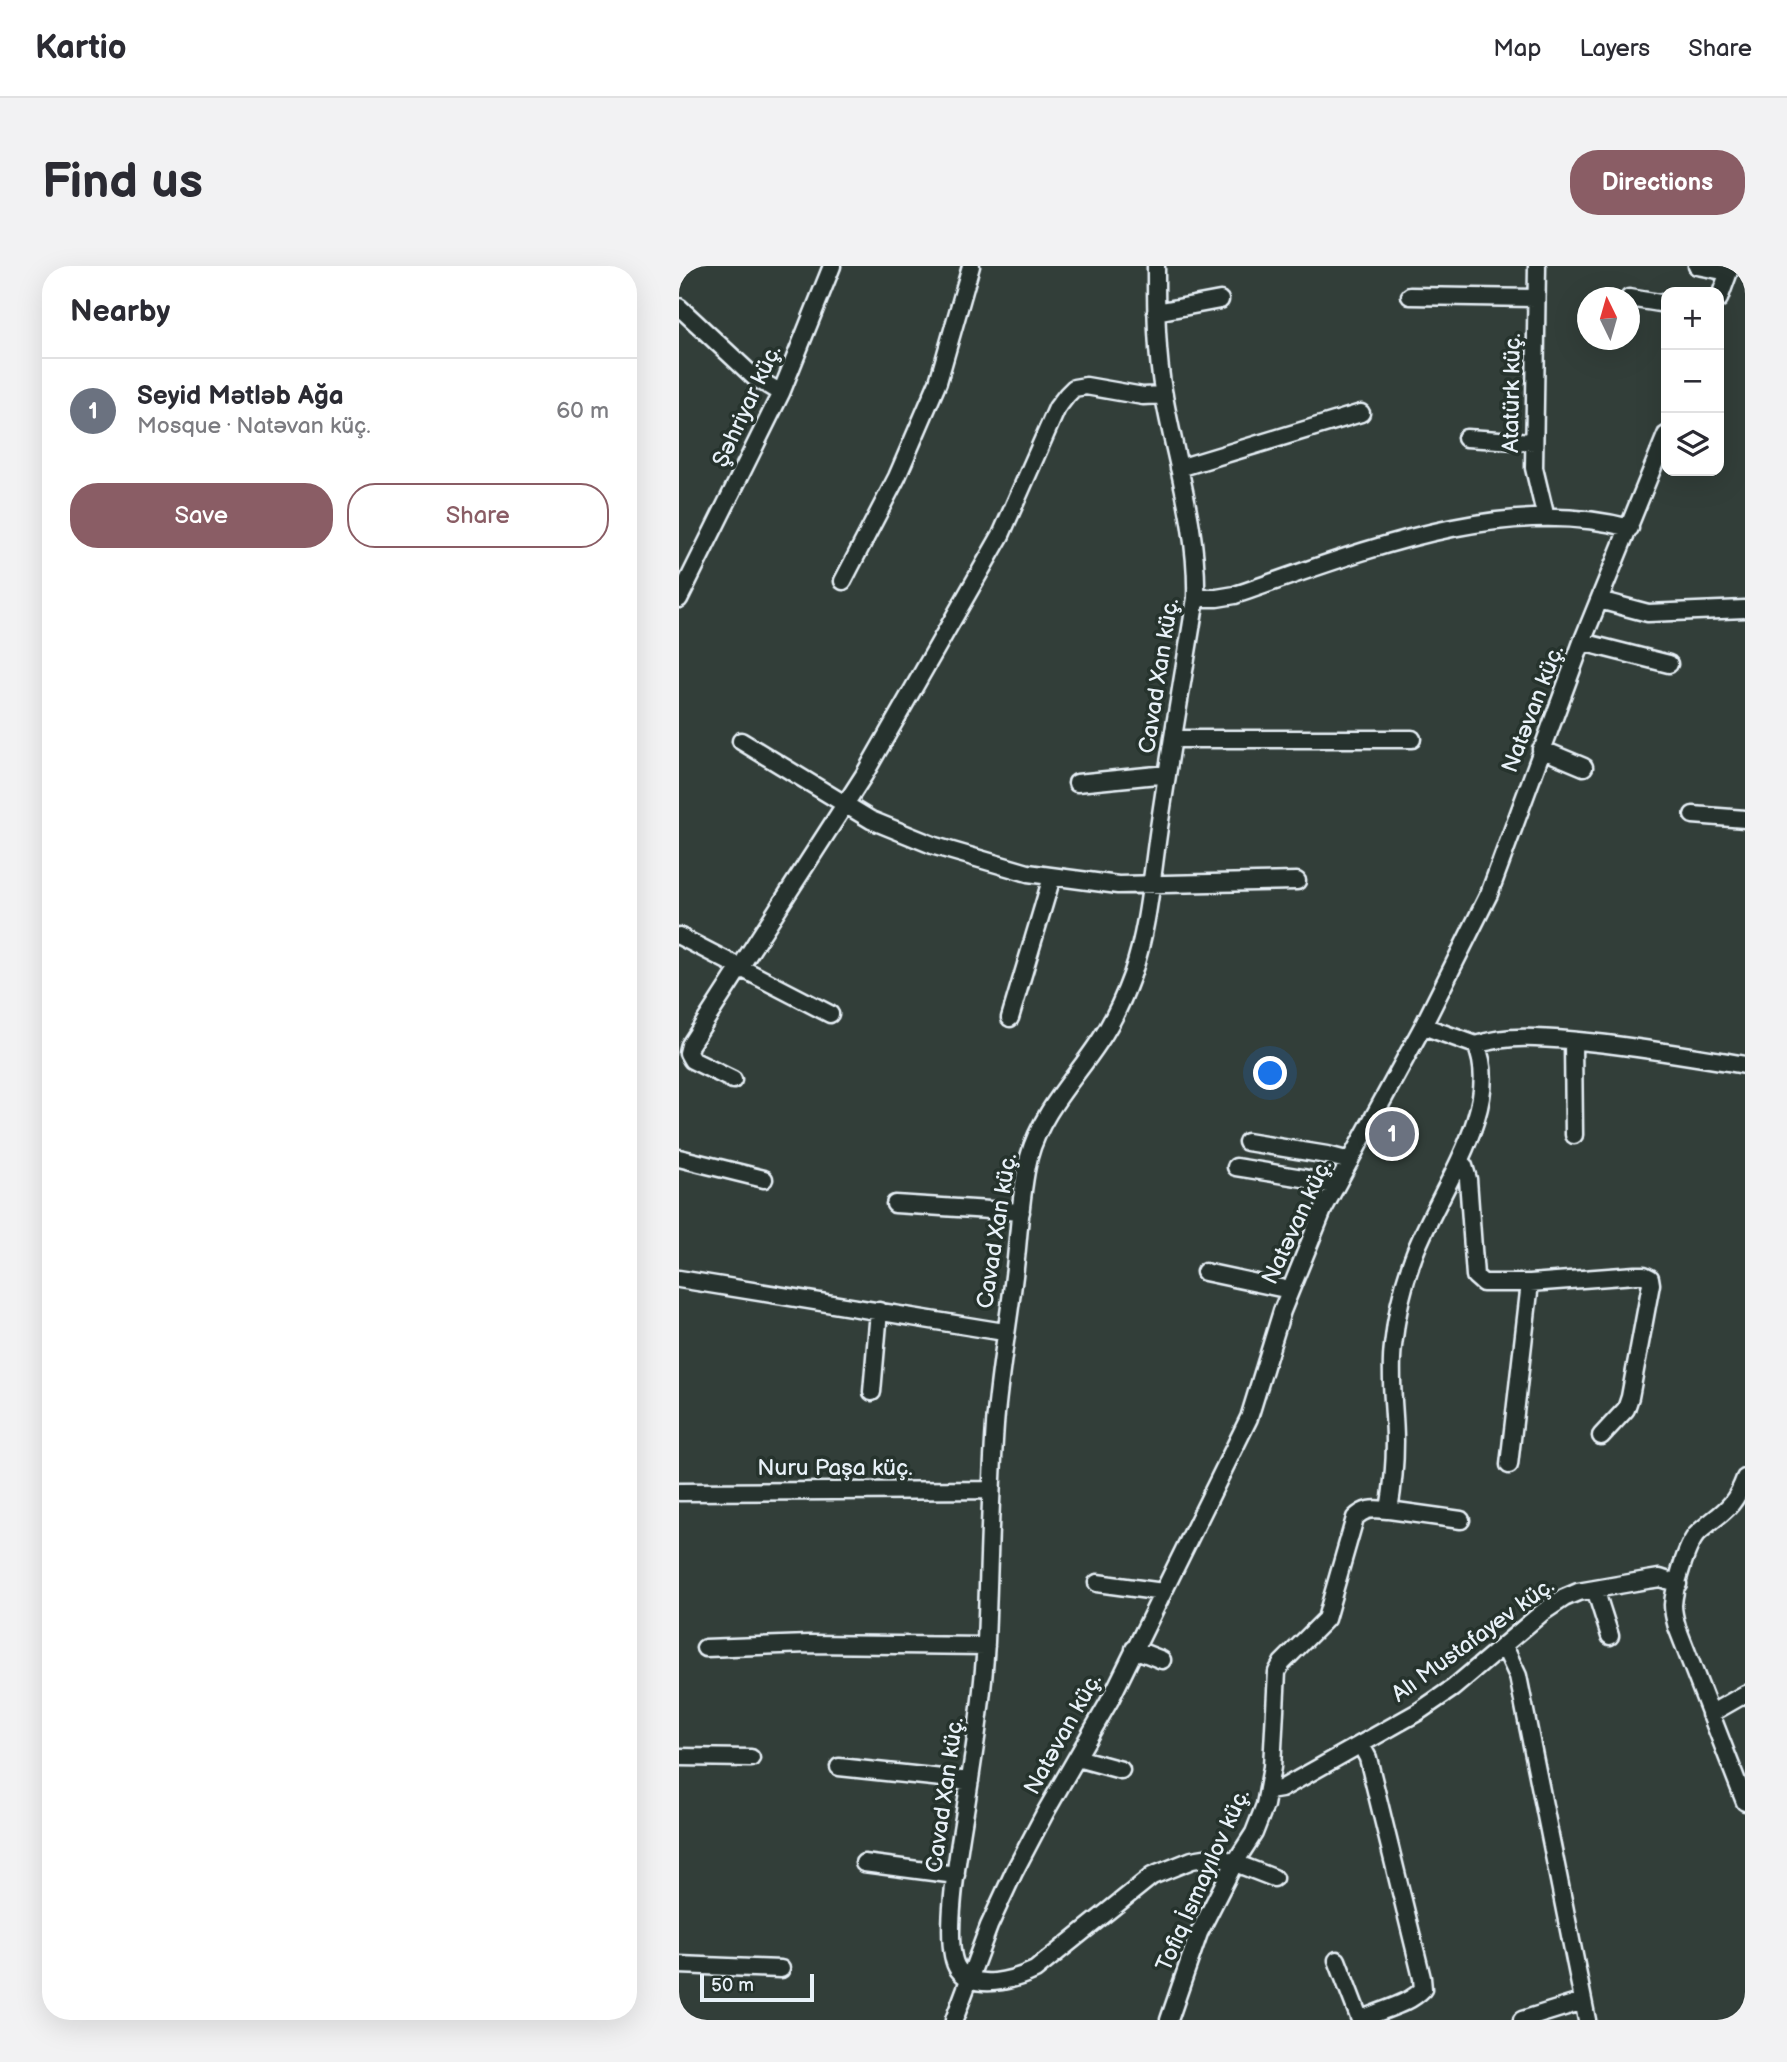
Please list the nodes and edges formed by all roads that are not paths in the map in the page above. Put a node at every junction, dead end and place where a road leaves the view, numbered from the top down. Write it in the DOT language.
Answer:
graph roads {
  1 [pos="832,266"];
  2 [pos="971,266"];
  3 [pos="1156,266"];
  4 [pos="1537,266"];
  5 [pos="1697,266"];
  6 [pos="1730,269"];
  7 [pos="1723,287"];
  8 [pos="1410,296"];
  9 [pos="1536,298"];
  10 [pos="1220,300"];
  11 [pos="1640,300"];
  12 [pos="1661,303"];
  13 [pos="679,307"];
  14 [pos="1156,312"];
  15 [pos="781,393"];
  16 [pos="1164,395"];
  17 [pos="1361,413"];
  18 [pos="1467,438"];
  19 [pos="1534,442"];
  20 [pos="1661,448"];
  21 [pos="1179,468"];
  22 [pos="1546,518"];
  23 [pos="1630,528"];
  24 [pos="843,581"];
  25 [pos="1196,598"];
  26 [pos="679,599"];
  27 [pos="1599,600"];
  28 [pos="1745,609"];
  29 [pos="1582,642"];
  30 [pos="1669,664"];
  31 [pos="1173,738"];
  32 [pos="1412,739"];
  33 [pos="741,741"];
  34 [pos="1541,749"];
  35 [pos="1584,767"];
  36 [pos="1167,774"];
  37 [pos="1077,783"];
  38 [pos="843,804"];
  39 [pos="1693,815"];
  40 [pos="1745,819"];
  41 [pos="1052,877"];
  42 [pos="1297,881"];
  43 [pos="1151,885"];
  44 [pos="679,936"];
  45 [pos="741,968"];
  46 [pos="830,1014"];
  47 [pos="1010,1018"];
  48 [pos="1423,1026"];
  49 [pos="1573,1041"];
  50 [pos="1476,1045"];
  51 [pos="1745,1065"];
  52 [pos="733,1080"];
  53 [pos="1574,1135"];
  54 [pos="1247,1142"];
  55 [pos="679,1157"];
  56 [pos="1350,1161"];
  57 [pos="1460,1163"];
  58 [pos="1236,1167"];
  59 [pos="764,1179"];
  60 [pos="1336,1186"];
  61 [pos="895,1204"];
  62 [pos="1021,1212"];
  63 [pos="1205,1272"];
  64 [pos="679,1279"];
  65 [pos="1530,1283"];
  66 [pos="1290,1290"];
  67 [pos="879,1311"];
  68 [pos="1005,1332"];
  69 [pos="872,1392"];
  70 [pos="1601,1436"];
  71 [pos="1509,1465"];
  72 [pos="1745,1478"];
  73 [pos="991,1490"];
  74 [pos="679,1492"];
  75 [pos="1740,1502"];
  76 [pos="1389,1510"];
  77 [pos="1461,1520"];
  78 [pos="1097,1583"];
  79 [pos="1678,1584"];
  80 [pos="1595,1589"];
  81 [pos="1163,1592"];
  82 [pos="1611,1636"];
  83 [pos="986,1646"];
  84 [pos="1504,1646"];
  85 [pos="705,1648"];
  86 [pos="1135,1649"];
  87 [pos="1162,1660"];
  88 [pos="1745,1694"];
  89 [pos="1710,1714"];
  90 [pos="1361,1745"];
  91 [pos="679,1757"];
  92 [pos="751,1758"];
  93 [pos="1077,1758"];
  94 [pos="839,1767"];
  95 [pos="1121,1770"];
  96 [pos="970,1781"];
  97 [pos="1269,1791"];
  98 [pos="1745,1802"];
  99 [pos="864,1863"];
  100 [pos="1234,1864"];
  101 [pos="956,1875"];
  102 [pos="1274,1878"];
  103 [pos="1337,1960"];
  104 [pos="679,1965"];
  105 [pos="781,1969"];
  106 [pos="969,1979"];
  107 [pos="1583,2001"];
  108 [pos="954,2020"];
  109 [pos="1169,2020"];
  110 [pos="1360,2020"];
  111 [pos="1522,2020"];
  112 [pos="1587,2020"];
  1 -- 15 [label="street, Şəhriyar küç."];
  2 -- 24 [label="street"];
  3 -- 14 [label="street, Cavad Xan küç."];
  4 -- 9 [label="street, Atatürk küç."];
  5 -- 6 [label="street"];
  6 -- 7 [label="street"];
  8 -- 9 [label="street"];
  9 -- 19 [label="street, Atatürk küç."];
  10 -- 14 [label="street"];
  11 -- 12 [label="street"];
  13 -- 15 [label="street"];
  14 -- 16 [label="street, Cavad Xan küç."];
  15 -- 26 [label="street, Şəhriyar küç."];
  16 -- 21 [label="street, Cavad Xan küç."];
  16 -- 38 [label="street"];
  17 -- 21 [label="street"];
  18 -- 19 [label="street"];
  19 -- 22 [label="street, Atatürk küç."];
  20 -- 23 [label="street, Natəvan küç."];
  21 -- 25 [label="street, Cavad Xan küç."];
  22 -- 23 [label="street"];
  22 -- 25 [label="street"];
  23 -- 27 [label="street, Natəvan küç."];
  25 -- 31 [label="street, Cavad Xan küç."];
  27 -- 28 [label="street"];
  27 -- 29 [label="street, Natəvan küç."];
  29 -- 30 [label="street"];
  29 -- 34 [label="street, Natəvan küç."];
  31 -- 32 [label="street"];
  31 -- 36 [label="street, Cavad Xan küç."];
  33 -- 38 [label="street"];
  34 -- 35 [label="street"];
  34 -- 48 [label="street, Natəvan küç."];
  36 -- 37 [label="street"];
  36 -- 43 [label="street, Cavad Xan küç."];
  38 -- 41 [label="street"];
  38 -- 45 [label="street"];
  39 -- 40 [label="street"];
  41 -- 43 [label="street"];
  41 -- 47 [label="street"];
  42 -- 43 [label="street"];
  43 -- 62 [label="street, Cavad Xan küç."];
  44 -- 45 [label="street"];
  45 -- 46 [label="street"];
  45 -- 52 [label="street"];
  48 -- 50 [label="street"];
  48 -- 56 [label="street, Natəvan küç."];
  49 -- 50 [label="street"];
  49 -- 51 [label="street"];
  49 -- 53 [label="street"];
  50 -- 57 [label="street"];
  54 -- 56 [label="street"];
  55 -- 59 [label="street"];
  56 -- 60 [label="street, Natəvan küç."];
  57 -- 65 [label="street"];
  57 -- 76 [label="street"];
  58 -- 60 [label="street"];
  60 -- 66 [label="street, Natəvan küç."];
  61 -- 62 [label="street"];
  62 -- 68 [label="street, Cavad Xan küç."];
  63 -- 66 [label="street"];
  64 -- 67 [label="street"];
  65 -- 70 [label="street"];
  65 -- 71 [label="street"];
  66 -- 81 [label="street, Natəvan küç."];
  67 -- 68 [label="street"];
  67 -- 69 [label="street"];
  68 -- 73 [label="street, Cavad Xan küç."];
  72 -- 75 [label="street"];
  73 -- 74 [label="street, Nuru Paşa küç."];
  73 -- 83 [label="street, Cavad Xan küç."];
  75 -- 79 [label="street"];
  76 -- 77 [label="street, Tofiq İsmayılov küç."];
  76 -- 97 [label="street, Tofiq İsmayılov küç."];
  78 -- 81 [label="street"];
  79 -- 80 [label="street, Alı Mustafayev küç."];
  79 -- 89 [label="street"];
  80 -- 82 [label="street"];
  80 -- 84 [label="street, Alı Mustafayev küç."];
  81 -- 86 [label="street, Natəvan küç."];
  83 -- 85 [label="street"];
  83 -- 96 [label="street, Cavad Xan küç."];
  84 -- 90 [label="street, Alı Mustafayev küç."];
  84 -- 107 [label="street"];
  86 -- 87 [label="street"];
  86 -- 93 [label="street, Natəvan küç."];
  88 -- 89 [label="street"];
  89 -- 98 [label="street"];
  90 -- 97 [label="street, Alı Mustafayev küç."];
  90 -- 110 [label="street"];
  91 -- 92 [label="street"];
  93 -- 95 [label="street"];
  93 -- 106 [label="street, Natəvan küç."];
  94 -- 96 [label="street"];
  96 -- 101 [label="street, Cavad Xan küç."];
  97 -- 100 [label="street, Tofiq İsmayılov küç."];
  99 -- 101 [label="street"];
  100 -- 102 [label="street"];
  100 -- 106 [label="street"];
  100 -- 109 [label="street, Tofiq İsmayılov küç."];
  101 -- 106 [label="street, Cavad Xan küç."];
  103 -- 110 [label="street"];
  104 -- 105 [label="street"];
  106 -- 108 [label="street, Natəvan küç."];
  107 -- 111 [label="street"];
  107 -- 112 [label="street"];
}
